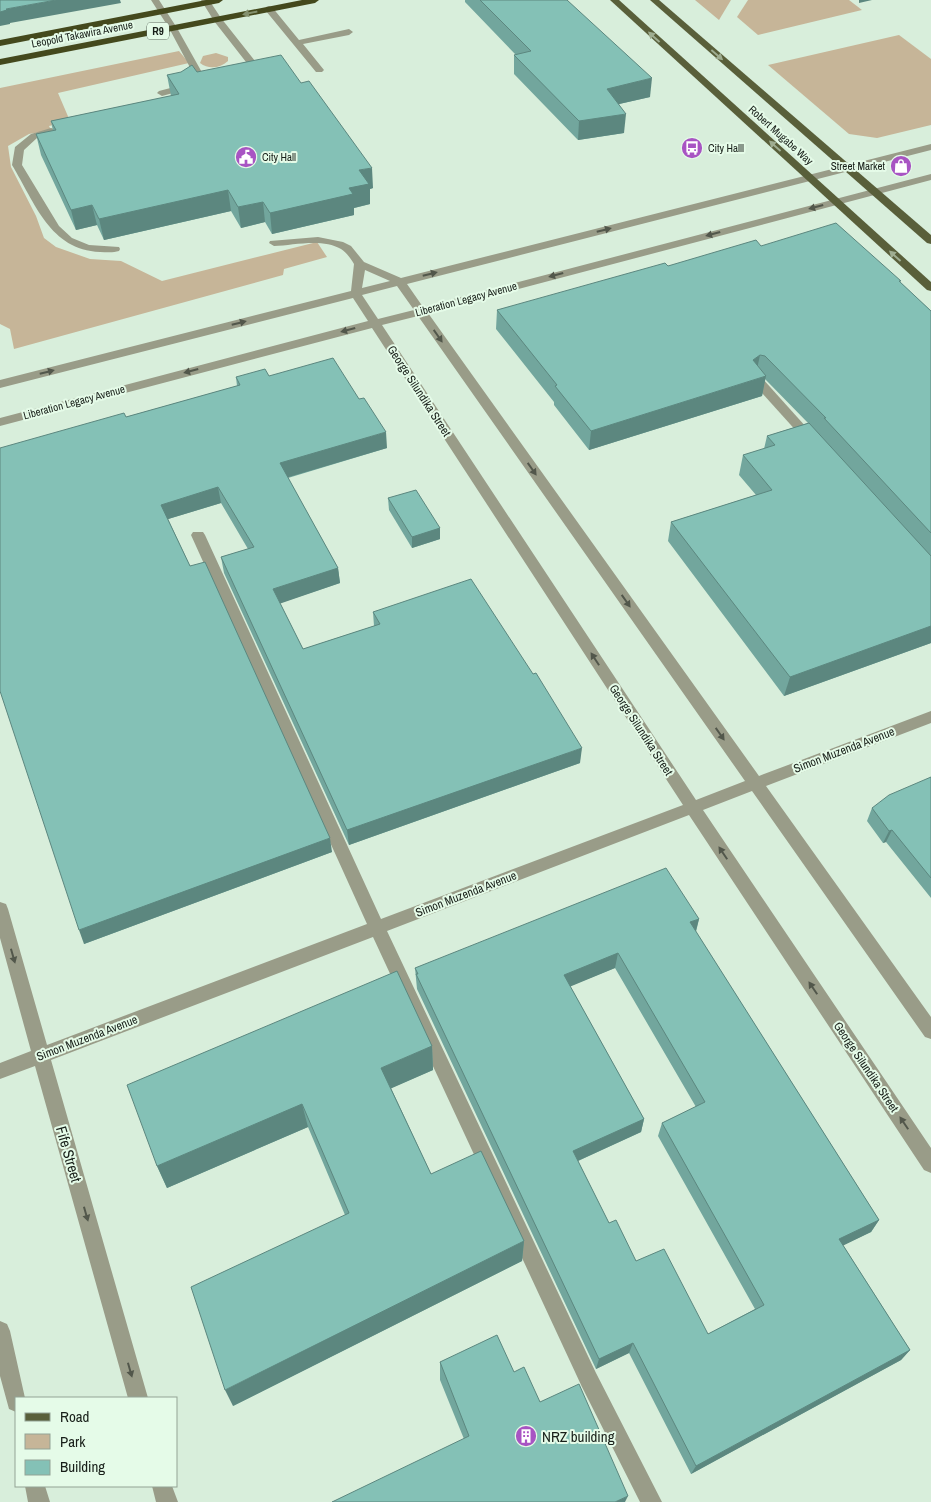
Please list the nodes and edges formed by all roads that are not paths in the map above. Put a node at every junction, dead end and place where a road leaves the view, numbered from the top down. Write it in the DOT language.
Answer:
graph roads {
  1 [pos="155,0"];
  2 [pos="219,0"];
  3 [pos="315,0"];
  4 [pos="614,0"];
  5 [pos="654,0"];
  6 [pos="205,1"];
  7 [pos="269,9"];
  8 [pos="162,11"];
  9 [pos="217,20"];
  10 [pos="173,28"];
  11 [pos="349,32"];
  12 [pos="0,43"];
  13 [pos="297,43"];
  14 [pos="0,62"];
  15 [pos="319,70"];
  16 [pos="224,71"];
  17 [pos="162,94"];
  18 [pos="51,131"];
  19 [pos="931,147"];
  20 [pos="848,168"];
  21 [pos="931,176"];
  22 [pos="809,178"];
  23 [pos="874,192"];
  24 [pos="836,202"];
  25 [pos="931,241"];
  26 [pos="274,243"];
  27 [pos="115,249"];
  28 [pos="360,264"];
  29 [pos="400,282"];
  30 [pos="931,288"];
  31 [pos="356,294"];
  32 [pos="420,311"];
  33 [pos="375,323"];
  34 [pos="757,380"];
  35 [pos="0,384"];
  36 [pos="0,422"];
  37 [pos="824,454"];
  38 [pos="198,535"];
  39 [pos="931,717"];
  40 [pos="756,784"];
  41 [pos="693,808"];
  42 [pos="0,909"];
  43 [pos="377,928"];
  44 [pos="931,1031"];
  45 [pos="41,1056"];
  46 [pos="0,1071"];
  47 [pos="931,1164"];
  48 [pos="0,1331"];
  49 [pos="138,1397"];
  50 [pos="15,1398"];
  51 [pos="35,1487"];
  52 [pos="162,1487"];
  53 [pos="39,1502"];
  54 [pos="167,1502"];
  55 [pos="651,1502"];
  1 -- 8 [label="street"];
  2 -- 6 [label="highway, Leopold Takawira Avenue / R9"];
  3 -- 7 [label="highway, Leopold Takawira Avenue / R9"];
  22 -- 4 [label="main road, Robert Mugabe Way, one-way"];
  5 -- 20 [label="main road, Robert Mugabe Way, one-way"];
  6 -- 8 [label="highway, Leopold Takawira Avenue / R9"];
  6 -- 9 [label="street"];
  7 -- 9 [label="highway, Leopold Takawira Avenue / R9, one-way"];
  7 -- 13 [label="street"];
  8 -- 10 [label="street"];
  8 -- 12 [label="highway, Leopold Takawira Avenue / R9"];
  9 -- 10 [label="highway, Leopold Takawira Avenue / R9"];
  9 -- 16 [label="street"];
  10 -- 14 [label="highway, Leopold Takawira Avenue / R9"];
  10 -- 17 [label="street"];
  11 -- 13 [label="street"];
  13 -- 15 [label="street"];
  18 -- 27 [label="street"];
  19 -- 20 [label="street"];
  20 -- 22 [label="street"];
  20 -- 23 [label="main road, Robert Mugabe Way"];
  21 -- 23 [label="street, Liberation Legacy Avenue"];
  22 -- 24 [label="main road, Robert Mugabe Way"];
  29 -- 22 [label="street, one-way"];
  23 -- 24 [label="street, Liberation Legacy Avenue"];
  23 -- 25 [label="main road, Robert Mugabe Way"];
  30 -- 24 [label="main road, Robert Mugabe Way, one-way"];
  24 -- 32 [label="street, Liberation Legacy Avenue, one-way"];
  26 -- 28 [label="street"];
  28 -- 29 [label="street"];
  28 -- 31 [label="street"];
  29 -- 31 [label="street"];
  29 -- 32 [label="street"];
  31 -- 33 [label="street, George Silundika Street"];
  35 -- 31 [label="street, one-way"];
  32 -- 33 [label="street, Liberation Legacy Avenue"];
  32 -- 40 [label="street, one-way"];
  33 -- 36 [label="street, Liberation Legacy Avenue, one-way"];
  41 -- 33 [label="street, George Silundika Street, one-way"];
  34 -- 37 [label="street"];
  38 -- 43 [label="street"];
  39 -- 40 [label="street, Simon Muzenda Avenue"];
  40 -- 41 [label="street, Simon Muzenda Avenue"];
  40 -- 44 [label="street"];
  41 -- 43 [label="street, Simon Muzenda Avenue"];
  47 -- 41 [label="street, George Silundika Street, one-way"];
  42 -- 45 [label="street, Fife Street, one-way"];
  43 -- 45 [label="street, Simon Muzenda Avenue"];
  43 -- 55 [label="street"];
  45 -- 46 [label="street, Simon Muzenda Avenue"];
  45 -- 49 [label="street, Fife Street, one-way"];
  48 -- 50 [label="street"];
  51 -- 53 [label="street"];
  52 -- 54 [label="street"];
}
